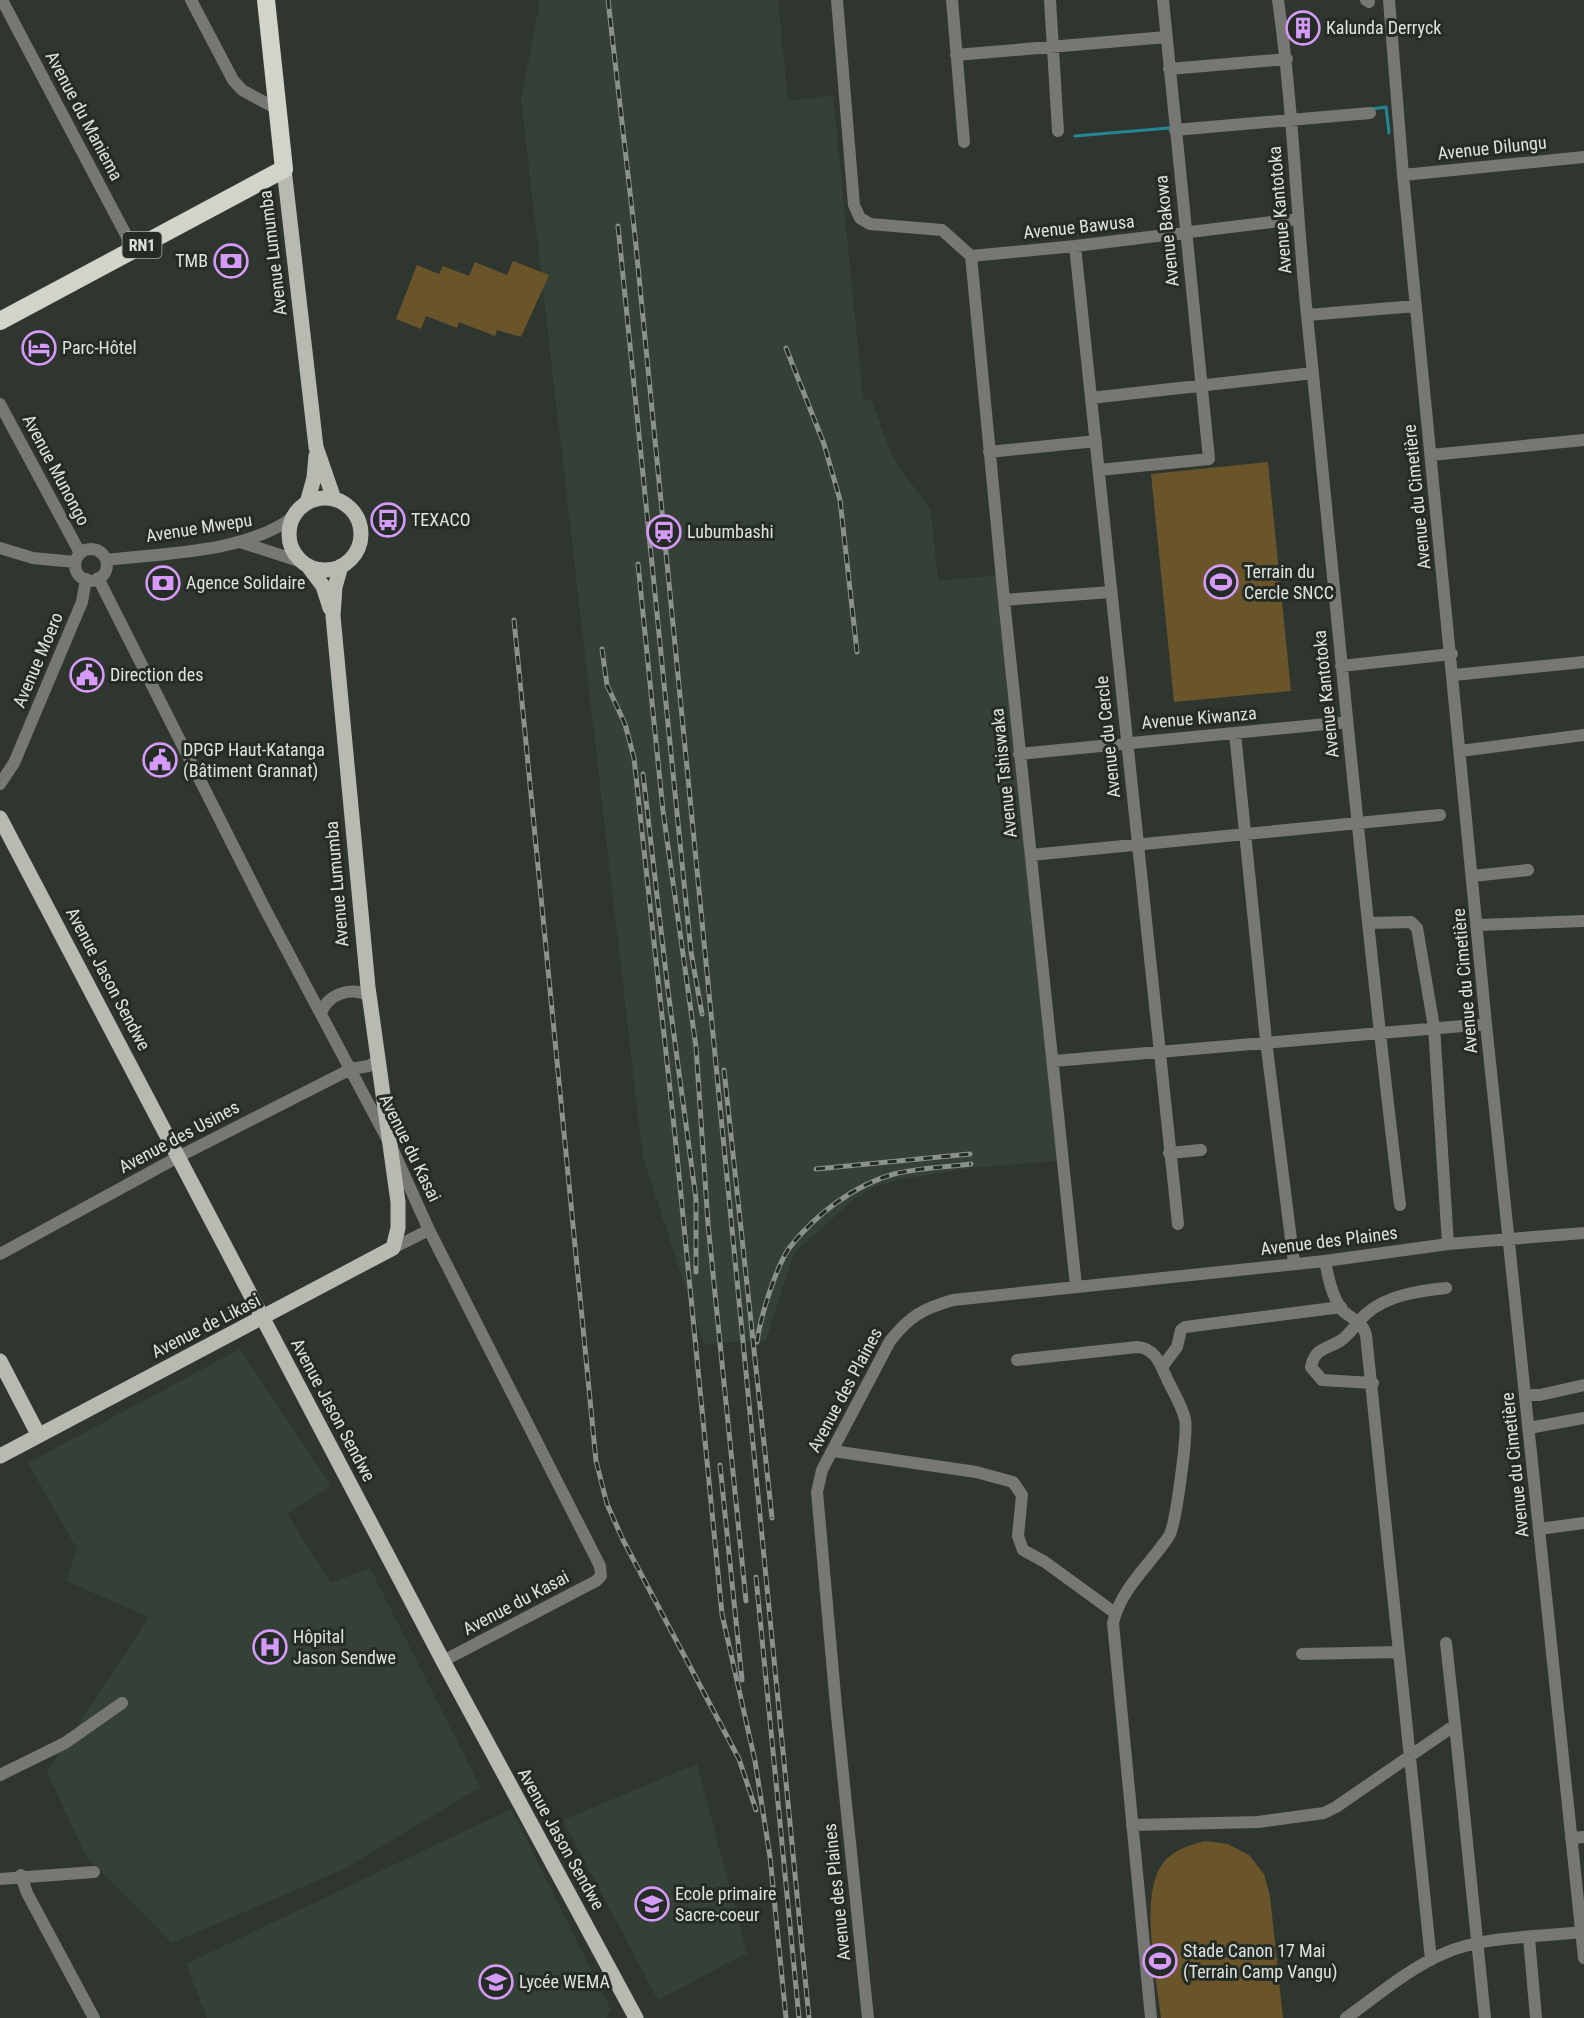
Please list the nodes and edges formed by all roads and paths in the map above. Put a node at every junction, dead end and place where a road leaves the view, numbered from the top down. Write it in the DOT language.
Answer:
graph roads {
  1 [pos="3,0"];
  2 [pos="191,0"];
  3 [pos="266,0"];
  4 [pos="837,0"];
  5 [pos="952,0"];
  6 [pos="1050,0"];
  7 [pos="1163,0"];
  8 [pos="1278,0"];
  9 [pos="1389,0"];
  10 [pos="1166,38"];
  11 [pos="1052,46"];
  12 [pos="956,55"];
  13 [pos="1287,60"];
  14 [pos="1170,69"];
  15 [pos="277,109"];
  16 [pos="1370,113"];
  17 [pos="1291,120"];
  18 [pos="1175,130"];
  19 [pos="1058,132"];
  20 [pos="964,142"];
  21 [pos="1584,157"];
  22 [pos="284,169"];
  23 [pos="1403,175"];
  24 [pos="1297,219"];
  25 [pos="1185,233"];
  26 [pos="1076,246"];
  27 [pos="134,250"];
  28 [pos="971,256"];
  29 [pos="1416,306"];
  30 [pos="1306,315"];
  31 [pos="0,321"];
  32 [pos="1313,374"];
  33 [pos="1202,386"];
  34 [pos="1091,398"];
  35 [pos="0,404"];
  36 [pos="1584,440"];
  37 [pos="1096,441"];
  38 [pos="316,447"];
  39 [pos="989,452"];
  40 [pos="1431,455"];
  41 [pos="1098,470"];
  42 [pos="334,499"];
  43 [pos="307,502"];
  44 [pos="293,517"];
  45 [pos="242,543"];
  46 [pos="0,548"];
  47 [pos="78,557"];
  48 [pos="106,560"];
  49 [pos="305,564"];
  50 [pos="341,566"];
  51 [pos="92,579"];
  52 [pos="1111,592"];
  53 [pos="1004,600"];
  54 [pos="333,616"];
  55 [pos="1452,654"];
  56 [pos="1584,662"];
  57 [pos="1341,666"];
  58 [pos="1454,675"];
  59 [pos="1347,722"];
  60 [pos="1235,733"];
  61 [pos="1584,735"];
  62 [pos="1127,743"];
  63 [pos="1460,751"];
  64 [pos="1019,754"];
  65 [pos="0,784"];
  66 [pos="1440,815"];
  67 [pos="0,818"];
  68 [pos="1359,823"];
  69 [pos="1246,833"];
  70 [pos="1137,844"];
  71 [pos="1031,855"];
  72 [pos="1528,870"];
  73 [pos="1473,876"];
  74 [pos="1584,921"];
  75 [pos="1370,923"];
  76 [pos="1478,925"];
  77 [pos="369,996"];
  78 [pos="321,1013"];
  79 [pos="1486,1024"];
  80 [pos="1434,1027"];
  81 [pos="1379,1032"];
  82 [pos="1266,1041"];
  83 [pos="1158,1051"];
  84 [pos="378,1060"];
  85 [pos="1054,1061"];
  86 [pos="351,1069"];
  87 [pos="392,1148"];
  88 [pos="1201,1150"];
  89 [pos="1170,1153"];
  90 [pos="180,1156"];
  91 [pos="1400,1205"];
  92 [pos="1178,1224"];
  93 [pos="429,1230"];
  94 [pos="1584,1233"];
  95 [pos="1509,1239"];
  96 [pos="1448,1244"];
  97 [pos="393,1248"];
  98 [pos="0,1254"];
  99 [pos="1326,1261"];
  100 [pos="1294,1263"];
  101 [pos="1076,1286"];
  102 [pos="1446,1288"];
  103 [pos="1341,1307"];
  104 [pos="262,1319"];
  105 [pos="1358,1322"];
  106 [pos="1017,1360"];
  107 [pos="0,1361"];
  108 [pos="1162,1367"];
  109 [pos="1373,1383"];
  110 [pos="1584,1385"];
  111 [pos="1525,1395"];
  112 [pos="1584,1418"];
  113 [pos="1529,1428"];
  114 [pos="38,1434"];
  115 [pos="833,1451"];
  116 [pos="0,1456"];
  117 [pos="1584,1523"];
  118 [pos="1539,1530"];
  119 [pos="1115,1613"];
  120 [pos="1446,1643"];
  121 [pos="1399,1652"];
  122 [pos="1302,1654"];
  123 [pos="443,1661"];
  124 [pos="122,1703"];
  125 [pos="1455,1725"];
  126 [pos="1409,1758"];
  127 [pos="0,1775"];
  128 [pos="1132,1825"];
  129 [pos="1578,1837"];
  130 [pos="94,1872"];
  131 [pos="21,1875"];
  132 [pos="0,1879"];
  133 [pos="1529,1938"];
  134 [pos="1582,1938"];
  135 [pos="1478,1944"];
  136 [pos="1584,1958"];
  137 [pos="1431,1960"];
  138 [pos="630,2014"];
  139 [pos="94,2018"];
  140 [pos="868,2018"];
  141 [pos="1151,2018"];
  142 [pos="1346,2018"];
  143 [pos="1485,2018"];
  144 [pos="1536,2018"];
  1 -- 27 [label="street, Avenue du Maniema"];
  2 -- 15 [label="street"];
  3 -- 15 [label="highway, Avenue Lumumba"];
  4 -- 28 [label="street"];
  5 -- 12 [label="street"];
  6 -- 11 [label="street"];
  7 -- 10 [label="street, Avenue Bakowa"];
  8 -- 13 [label="street, Avenue Kantotoka"];
  9 -- 23 [label="street, Avenue du Cimetière"];
  10 -- 11 [label="street"];
  10 -- 14 [label="street, Avenue Bakowa"];
  11 -- 12 [label="street"];
  11 -- 19 [label="street"];
  12 -- 20 [label="street"];
  13 -- 14 [label="street"];
  13 -- 17 [label="street, Avenue Kantotoka"];
  14 -- 18 [label="street, Avenue Bakowa"];
  15 -- 22 [label="highway, Avenue Lumumba"];
  16 -- 17 [label="street"];
  17 -- 18 [label="street"];
  17 -- 24 [label="street, Avenue Kantotoka"];
  18 -- 25 [label="street, Avenue Bakowa"];
  21 -- 23 [label="street, Avenue Dilungu"];
  22 -- 27 [label="highway, RN1"];
  22 -- 38 [label="main road, Avenue Lumumba"];
  23 -- 29 [label="street, Avenue du Cimetière"];
  24 -- 25 [label="street, Avenue Bawusa"];
  24 -- 30 [label="street, Avenue Kantotoka"];
  25 -- 26 [label="street, Avenue Bawusa"];
  25 -- 33 [label="street, Avenue Bakowa"];
  26 -- 28 [label="street, Avenue Bawusa"];
  26 -- 34 [label="street, Avenue du Cercle"];
  27 -- 31 [label="highway, RN1"];
  28 -- 39 [label="street, Avenue Tshiswaka"];
  29 -- 30 [label="street"];
  29 -- 40 [label="street, Avenue du Cimetière"];
  30 -- 32 [label="street, Avenue Kantotoka"];
  32 -- 33 [label="street"];
  32 -- 57 [label="street, Avenue Kantotoka"];
  33 -- 34 [label="street"];
  33 -- 41 [label="street, Avenue Bakowa"];
  34 -- 37 [label="street, Avenue du Cercle"];
  35 -- 47 [label="street, Avenue Munongo"];
  36 -- 40 [label="street"];
  37 -- 39 [label="street"];
  37 -- 41 [label="street, Avenue du Cercle"];
  38 -- 42 [label="main road, Avenue Lumumba"];
  38 -- 43 [label="main road"];
  39 -- 53 [label="street, Avenue Tshiswaka"];
  40 -- 55 [label="street, Avenue du Cimetière"];
  41 -- 52 [label="street, Avenue du Cercle"];
  42 -- 43 [label="main road"];
  42 -- 50 [label="main road"];
  43 -- 44 [label="main road"];
  44 -- 45 [label="street, Avenue Mwepu"];
  44 -- 49 [label="main road"];
  45 -- 48 [label="street, Avenue Mwepu"];
  45 -- 49 [label="street"];
  46 -- 47 [label="street"];
  47 -- 48 [label="street"];
  47 -- 51 [label="street, Avenue du Kasai"];
  48 -- 51 [label="street"];
  49 -- 50 [label="main road"];
  49 -- 54 [label="main road"];
  50 -- 54 [label="main road"];
  51 -- 65 [label="street, Avenue Moero"];
  51 -- 78 [label="street, Avenue du Kasai"];
  52 -- 53 [label="street"];
  52 -- 62 [label="street, Avenue du Cercle"];
  53 -- 64 [label="street, Avenue Tshiswaka"];
  54 -- 77 [label="main road, Avenue Lumumba"];
  55 -- 57 [label="street"];
  55 -- 58 [label="street, Avenue du Cimetière"];
  56 -- 58 [label="street"];
  57 -- 59 [label="street, Avenue Kantotoka"];
  58 -- 63 [label="street, Avenue du Cimetière"];
  59 -- 60 [label="street, Avenue Kiwanza"];
  59 -- 68 [label="street, Avenue Kantotoka"];
  60 -- 62 [label="street, Avenue Kiwanza"];
  60 -- 69 [label="street"];
  61 -- 63 [label="street"];
  62 -- 64 [label="street, Avenue Kiwanza"];
  62 -- 70 [label="street, Avenue du Cercle"];
  63 -- 73 [label="street, Avenue du Cimetière"];
  64 -- 71 [label="street, Avenue Tshiswaka"];
  66 -- 68 [label="street"];
  67 -- 90 [label="main road, Avenue Jason Sendwe"];
  68 -- 69 [label="street"];
  68 -- 75 [label="street, Avenue Kantotoka"];
  69 -- 70 [label="street"];
  69 -- 82 [label="street"];
  70 -- 71 [label="street"];
  70 -- 83 [label="street, Avenue du Cercle"];
  71 -- 85 [label="street, Avenue Tshiswaka"];
  72 -- 73 [label="street"];
  73 -- 76 [label="street, Avenue du Cimetière"];
  74 -- 76 [label="street"];
  75 -- 80 [label="street"];
  75 -- 81 [label="street, Avenue Kantotoka"];
  76 -- 79 [label="street, Avenue du Cimetière"];
  77 -- 78 [label="street"];
  77 -- 84 [label="main road, Avenue Lumumba"];
  78 -- 86 [label="street, Avenue du Kasai"];
  79 -- 80 [label="street"];
  79 -- 95 [label="street, Avenue du Cimetière"];
  80 -- 81 [label="street"];
  80 -- 96 [label="street"];
  81 -- 82 [label="street"];
  81 -- 91 [label="street, Avenue Kantotoka"];
  82 -- 83 [label="street"];
  82 -- 100 [label="street"];
  83 -- 85 [label="street"];
  83 -- 89 [label="street, Avenue du Cercle"];
  84 -- 86 [label="street, Avenue des Usines"];
  84 -- 87 [label="main road, Avenue Lumumba"];
  85 -- 101 [label="street, Avenue Tshiswaka"];
  86 -- 87 [label="street, Avenue du Kasai"];
  86 -- 90 [label="street, Avenue des Usines"];
  87 -- 93 [label="street, Avenue du Kasai"];
  87 -- 97 [label="main road, Avenue Lumumba"];
  88 -- 89 [label="street"];
  89 -- 92 [label="street, Avenue du Cercle"];
  90 -- 98 [label="street, Avenue des Usines"];
  90 -- 104 [label="main road, Avenue Jason Sendwe"];
  93 -- 97 [label="street, Avenue de Likasi"];
  93 -- 123 [label="street, Avenue du Kasai"];
  94 -- 95 [label="street, Avenue des Plaines"];
  95 -- 96 [label="street, Avenue des Plaines"];
  95 -- 111 [label="street, Avenue du Cimetière"];
  96 -- 99 [label="street, Avenue des Plaines"];
  97 -- 104 [label="main road, Avenue de Likasi"];
  99 -- 100 [label="street, Avenue des Plaines"];
  99 -- 103 [label="street"];
  100 -- 101 [label="street, Avenue des Plaines"];
  101 -- 115 [label="street, Avenue des Plaines"];
  102 -- 105 [label="street"];
  103 -- 105 [label="street"];
  103 -- 108 [label="street"];
  104 -- 114 [label="main road, Avenue de Likasi"];
  104 -- 123 [label="main road, Avenue Jason Sendwe"];
  105 -- 109 [label="street"];
  105 -- 109 [label="street"];
  106 -- 108 [label="street"];
  107 -- 114 [label="main road"];
  108 -- 119 [label="street"];
  109 -- 121 [label="street"];
  110 -- 111 [label="street"];
  111 -- 113 [label="street, Avenue du Cimetière"];
  112 -- 113 [label="street"];
  113 -- 118 [label="street, Avenue du Cimetière"];
  114 -- 116 [label="main road, Avenue de Likasi"];
  115 -- 119 [label="street"];
  115 -- 140 [label="street, Avenue des Plaines"];
  117 -- 118 [label="street"];
  118 -- 129 [label="street, Avenue du Cimetière"];
  119 -- 128 [label="street"];
  120 -- 125 [label="street"];
  121 -- 122 [label="street"];
  121 -- 126 [label="street"];
  123 -- 138 [label="main road, Avenue Jason Sendwe"];
  124 -- 127 [label="street"];
  125 -- 126 [label="street"];
  125 -- 135 [label="street"];
  126 -- 128 [label="street"];
  126 -- 137 [label="street"];
  128 -- 141 [label="street"];
  129 -- 134 [label="street, Avenue du Cimetière"];
  130 -- 131 [label="street"];
  131 -- 132 [label="street"];
  131 -- 139 [label="street"];
  133 -- 134 [label="street"];
  133 -- 135 [label="street"];
  133 -- 144 [label="street"];
  134 -- 136 [label="street, Avenue du Cimetière"];
  135 -- 137 [label="street"];
  135 -- 143 [label="street"];
  137 -- 142 [label="street"];
}
